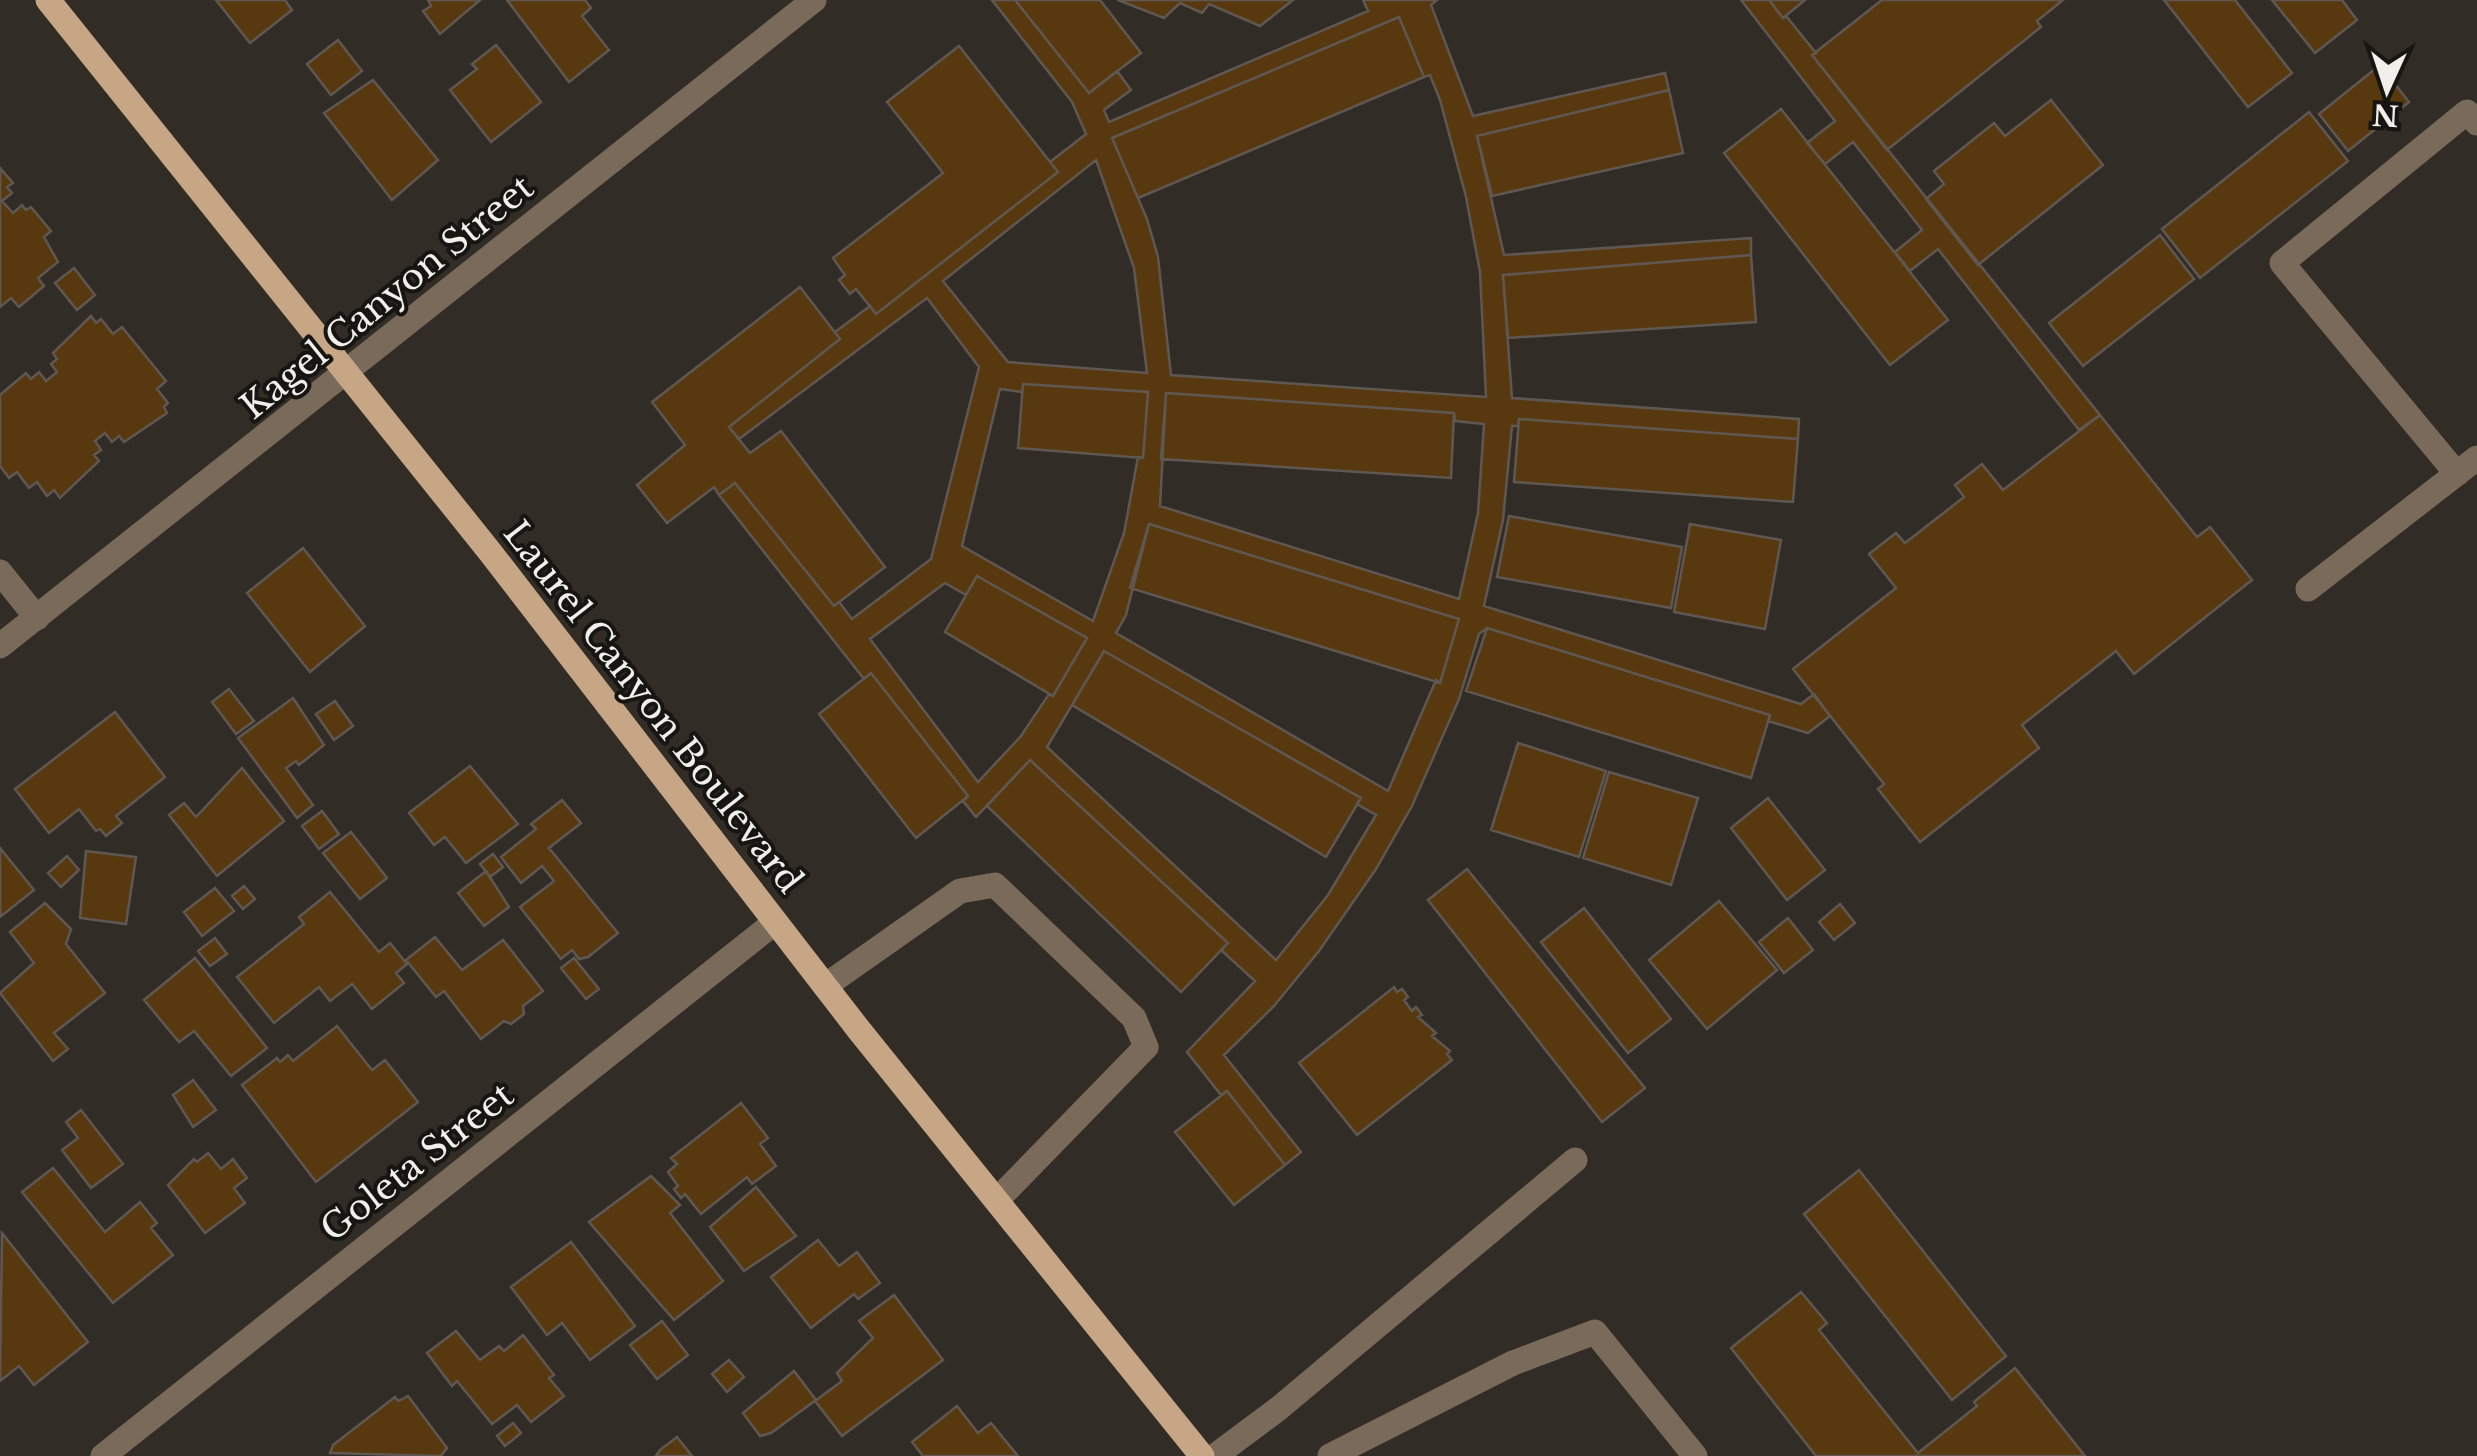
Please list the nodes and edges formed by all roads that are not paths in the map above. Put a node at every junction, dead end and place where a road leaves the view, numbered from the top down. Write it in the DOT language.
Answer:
graph roads {
  1 [pos="48,0"];
  2 [pos="814,0"];
  3 [pos="2477,123"];
  4 [pos="349,373"];
  5 [pos="2467,466"];
  6 [pos="0,572"];
  7 [pos="2308,588"];
  8 [pos="36,618"];
  9 [pos="0,646"];
  10 [pos="774,923"];
  11 [pos="824,986"];
  12 [pos="1574,1160"];
  13 [pos="997,1200"];
  14 [pos="103,1456"];
  15 [pos="1202,1456"];
  16 [pos="1215,1456"];
  17 [pos="1330,1456"];
  18 [pos="1694,1456"];
  1 -- 4 [label="main road, Laurel Canyon Boulevard"];
  2 -- 4 [label="street, Kagel Canyon Street"];
  3 -- 5 [label="street"];
  4 -- 8 [label="street, Kagel Canyon Street"];
  4 -- 10 [label="main road, Laurel Canyon Boulevard"];
  5 -- 7 [label="street"];
  6 -- 8 [label="street"];
  8 -- 9 [label="street, Kagel Canyon Street"];
  10 -- 11 [label="main road, Laurel Canyon Boulevard"];
  10 -- 14 [label="street, Goleta Street"];
  11 -- 13 [label="main road, Laurel Canyon Boulevard"];
  11 -- 13 [label="street"];
  12 -- 16 [label="street"];
  13 -- 15 [label="main road, Laurel Canyon Boulevard"];
  17 -- 18 [label="street"];
}
